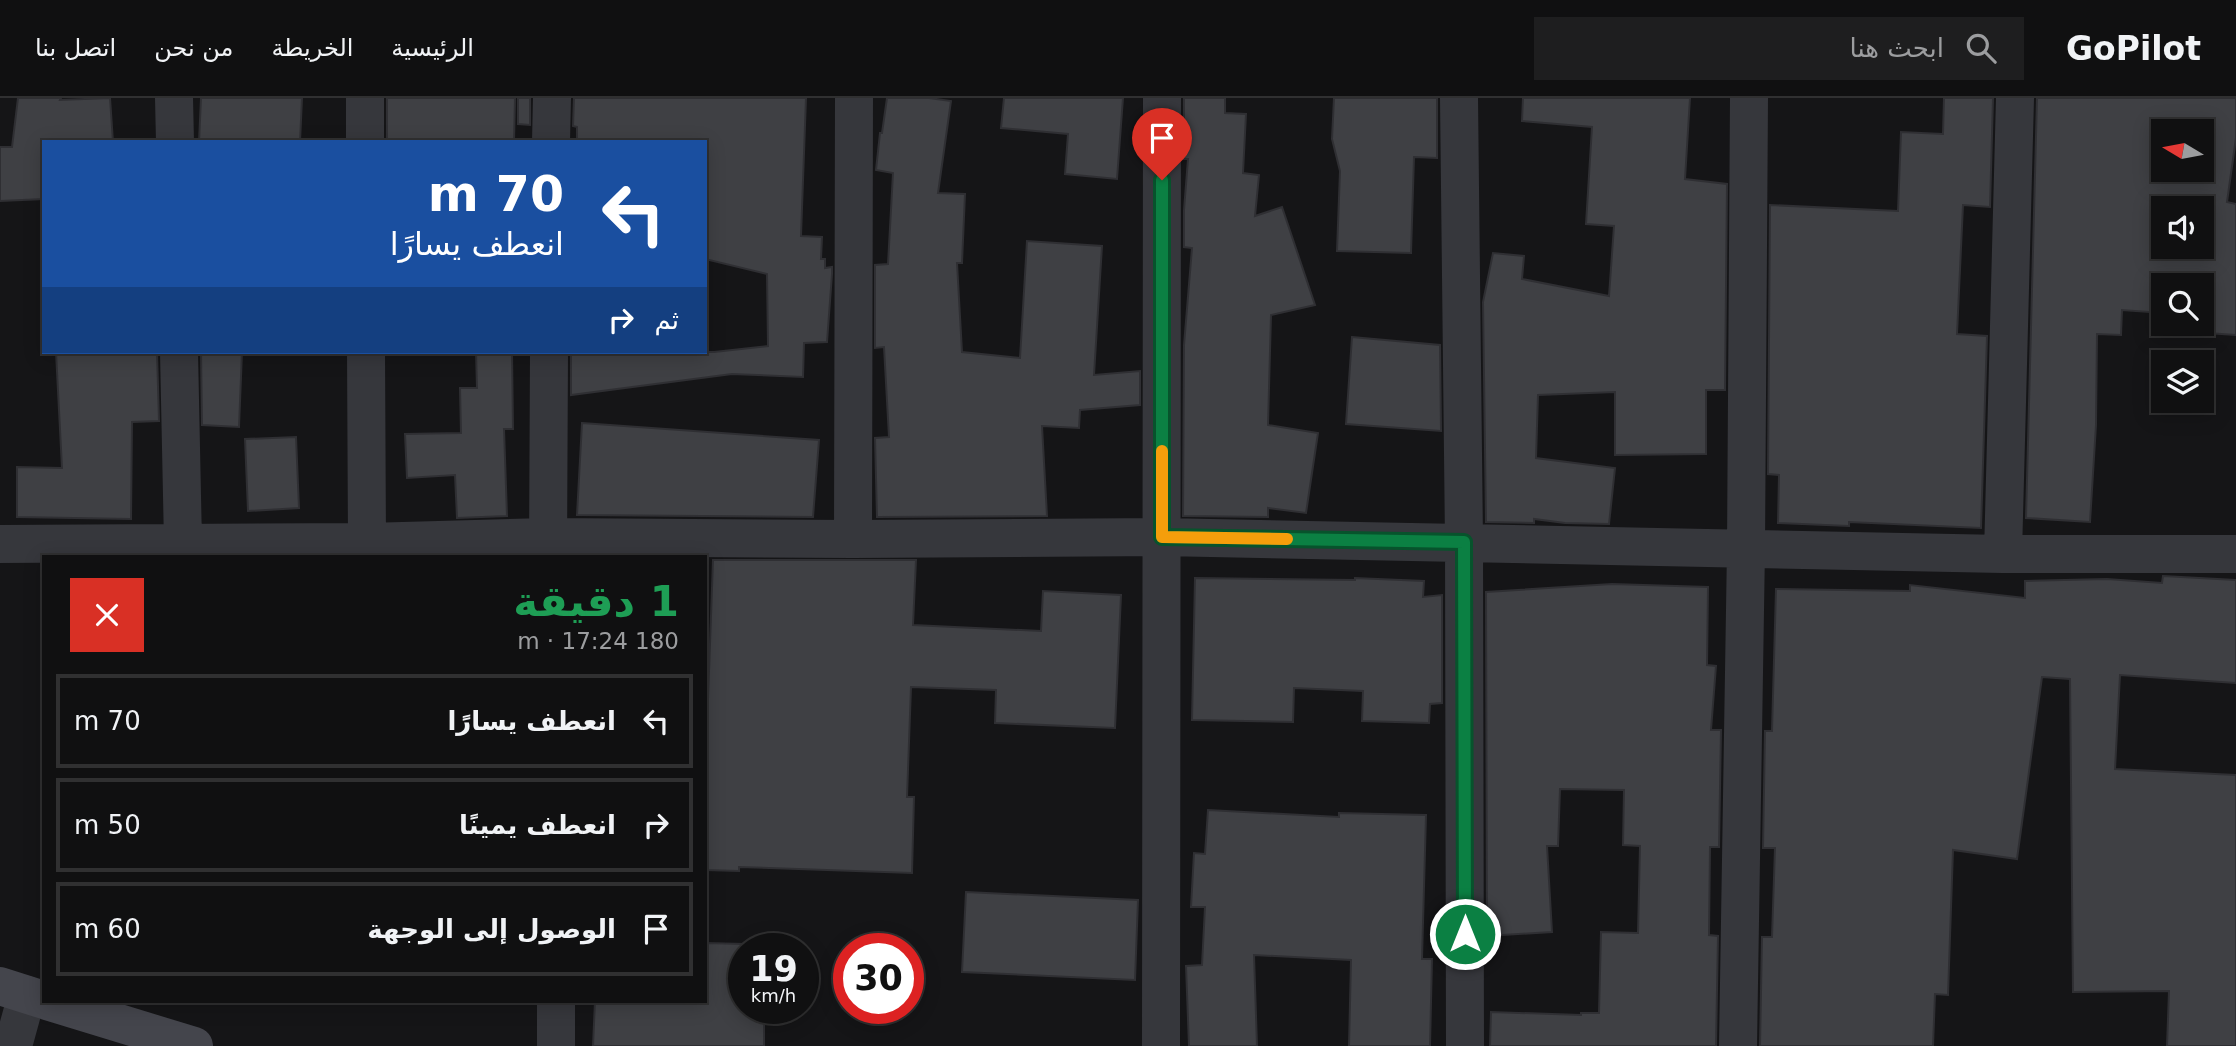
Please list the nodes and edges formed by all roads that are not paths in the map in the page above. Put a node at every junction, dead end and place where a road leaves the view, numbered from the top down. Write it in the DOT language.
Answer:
graph roads {
  1 [pos="174,98"];
  2 [pos="365,98"];
  3 [pos="552,98"];
  4 [pos="854,98"];
  5 [pos="1162,98"];
  6 [pos="1459,98"];
  7 [pos="1749,98"];
  8 [pos="2015,98"];
  9 [pos="175,140"];
  10 [pos="365,140"];
  11 [pos="551,140"];
  12 [pos="179,354"];
  13 [pos="366,354"];
  14 [pos="549,354"];
  15 [pos="1162,537"];
  16 [pos="853,539"];
  17 [pos="367,542"];
  18 [pos="1464,542"];
  19 [pos="183,543"];
  20 [pos="0,544"];
  21 [pos="548,547"];
  22 [pos="1746,548"];
  23 [pos="2003,554"];
  24 [pos="2236,554"];
  25 [pos="30,996"];
  26 [pos="53,1003"];
  27 [pos="556,1003"];
  28 [pos="13,1046"];
  29 [pos="194,1046"];
  30 [pos="556,1046"];
  31 [pos="1161,1046"];
  32 [pos="1465,1046"];
  33 [pos="1738,1046"];
  1 -- 9 [label="street"];
  2 -- 10 [label="street"];
  3 -- 11 [label="street"];
  4 -- 16 [label="street"];
  5 -- 15 [label="street"];
  6 -- 18 [label="street"];
  7 -- 22 [label="street"];
  8 -- 23 [label="street"];
  12 -- 19 [label="street"];
  13 -- 17 [label="street"];
  14 -- 21 [label="street"];
  15 -- 16 [label="street"];
  15 -- 18 [label="street"];
  15 -- 31 [label="street"];
  16 -- 21 [label="street"];
  17 -- 19 [label="street"];
  17 -- 21 [label="street"];
  18 -- 22 [label="street"];
  18 -- 32 [label="street"];
  19 -- 20 [label="street"];
  22 -- 23 [label="street"];
  22 -- 33 [label="street"];
  23 -- 24 [label="street"];
  25 -- 28 [label="street"];
  26 -- 29 [label="street"];
  27 -- 30 [label="street"];
}
